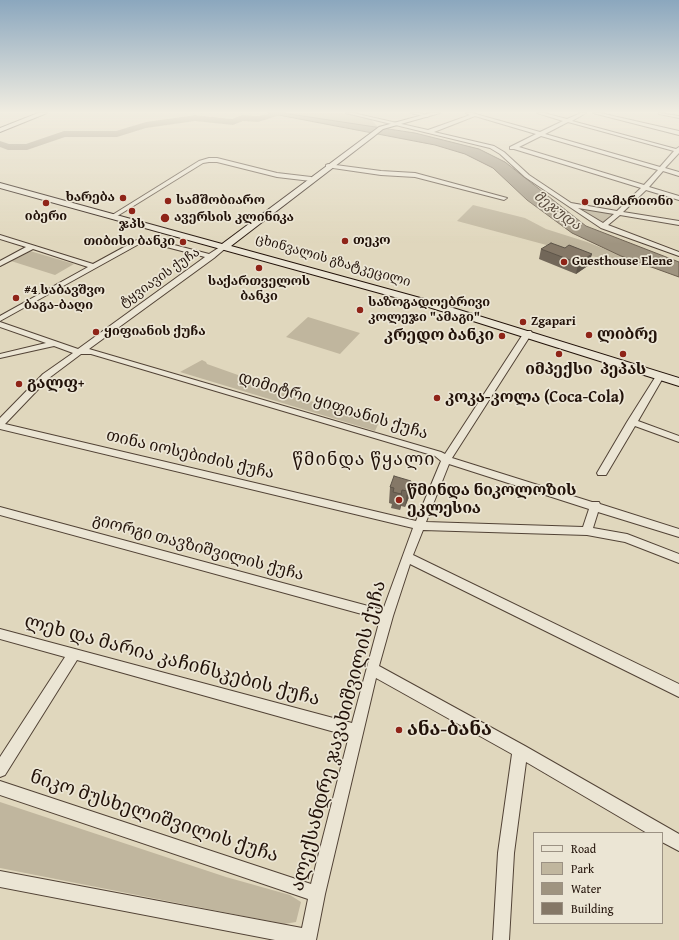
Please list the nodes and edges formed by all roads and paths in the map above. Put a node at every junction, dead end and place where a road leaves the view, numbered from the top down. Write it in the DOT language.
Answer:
graph roads {
  1 [pos="340,157"];
  2 [pos="506,157"];
  3 [pos="545,157"];
  4 [pos="621,157"];
  5 [pos="673,157"];
  6 [pos="328,166"];
  7 [pos="663,169"];
  8 [pos="679,174"];
  9 [pos="311,179"];
  10 [pos="0,185"];
  11 [pos="644,189"];
  12 [pos="504,198"];
  13 [pos="679,198"];
  14 [pos="568,205"];
  15 [pos="618,213"];
  16 [pos="112,217"];
  17 [pos="679,223"];
  18 [pos="603,227"];
  19 [pos="0,237"];
  20 [pos="225,246"];
  21 [pos="32,247"];
  22 [pos="679,254"];
  23 [pos="212,257"];
  24 [pos="0,264"];
  25 [pos="92,266"];
  26 [pos="0,319"];
  27 [pos="0,324"];
  28 [pos="528,333"];
  29 [pos="54,344"];
  30 [pos="78,352"];
  31 [pos="0,356"];
  32 [pos="660,376"];
  33 [pos="679,382"];
  34 [pos="632,422"];
  35 [pos="0,425"];
  36 [pos="679,439"];
  37 [pos="446,460"];
  38 [pos="602,473"];
  39 [pos="595,505"];
  40 [pos="0,511"];
  41 [pos="420,526"];
  42 [pos="587,531"];
  43 [pos="679,533"];
  44 [pos="407,557"];
  45 [pos="679,559"];
  46 [pos="387,616"];
  47 [pos="0,634"];
  48 [pos="73,655"];
  49 [pos="372,669"];
  50 [pos="679,691"];
  51 [pos="356,731"];
  52 [pos="520,751"];
  53 [pos="0,770"];
  54 [pos="0,788"];
  55 [pos="660,832"];
  56 [pos="663,834"];
  57 [pos="679,843"];
  58 [pos="0,879"];
  59 [pos="317,894"];
  60 [pos="308,939"];
  61 [pos="501,940"];
  1 -- 6 [label="main road"];
  2 -- 14 [label="street"];
  3 -- 11 [label="street"];
  4 -- 7 [label="street"];
  5 -- 7 [label="street"];
  6 -- 9 [label="main road"];
  6 -- 12 [label="street"];
  7 -- 8 [label="street"];
  7 -- 11 [label="street"];
  9 -- 16 [label="street"];
  9 -- 20 [label="main road"];
  10 -- 16 [label="main road, ცხინვალის გზატკეცილი"];
  11 -- 13 [label="street"];
  11 -- 15 [label="street"];
  14 -- 15 [label="street"];
  14 -- 18 [label="street"];
  15 -- 17 [label="street"];
  15 -- 18 [label="street"];
  16 -- 20 [label="main road, ცხინვალის გზატკეცილი"];
  18 -- 22 [label="street"];
  19 -- 21 [label="street"];
  20 -- 23 [label="street, ტყვიავის ქუჩა"];
  20 -- 28 [label="main road, ცხინვალის გზატკეცილი"];
  21 -- 24 [label="street"];
  21 -- 25 [label="street"];
  23 -- 25 [label="street"];
  23 -- 30 [label="street, ტყვიავის ქუჩა"];
  25 -- 26 [label="street"];
  27 -- 29 [label="street, დიმიტრი ყიფიანის ქუჩა"];
  28 -- 32 [label="main road, ცხინვალის გზატკეცილი"];
  28 -- 37 [label="street, ალექსანდრე ჯავახიშვილის ქუჩა"];
  29 -- 30 [label="street, დიმიტრი ყიფიანის ქუჩა"];
  29 -- 31 [label="street"];
  30 -- 35 [label="street, ტყვიავის ქუჩა"];
  30 -- 37 [label="street, დიმიტრი ყიფიანის ქუჩა"];
  32 -- 33 [label="main road, ცხინვალის გზატკეცილი"];
  32 -- 34 [label="street"];
  34 -- 36 [label="street"];
  34 -- 38 [label="street"];
  35 -- 41 [label="street, თინა იოსებიძის ქუჩა"];
  37 -- 39 [label="street, დიმიტრი ყიფიანის ქუჩა"];
  37 -- 41 [label="street, ალექსანდრე ჯავახიშვილის ქუჩა"];
  39 -- 42 [label="street"];
  39 -- 43 [label="street, დიმიტრი ყიფიანის ქუჩა"];
  40 -- 46 [label="street, გიორგი თავზიშვილის ქუჩა"];
  41 -- 42 [label="street, თინა იოსებიძის ქუჩა"];
  41 -- 44 [label="street, ალექსანდრე ჯავახიშვილის ქუჩა"];
  42 -- 45 [label="street, თინა იოსებიძის ქუჩა"];
  44 -- 46 [label="street, ალექსანდრე ჯავახიშვილის ქუჩა"];
  44 -- 50 [label="street"];
  46 -- 49 [label="street, ალექსანდრე ჯავახიშვილის ქუჩა"];
  47 -- 48 [label="street, ლეხ და მარია კაჩინსკების ქუჩა"];
  48 -- 51 [label="street, ლეხ და მარია კაჩინსკების ქუჩა"];
  48 -- 53 [label="street"];
  49 -- 51 [label="street, ალექსანდრე ჯავახიშვილის ქუჩა"];
  49 -- 52 [label="street"];
  51 -- 59 [label="street, ალექსანდრე ჯავახიშვილის ქუჩა"];
  52 -- 55 [label="street"];
  52 -- 61 [label="street"];
  54 -- 59 [label="street, ნიკო მუსხელიშვილის ქუჩა"];
  56 -- 57 [label="street"];
  58 -- 60 [label="street"];
  59 -- 60 [label="street, ალექსანდრე ჯავახიშვილის ქუჩა"];
}
